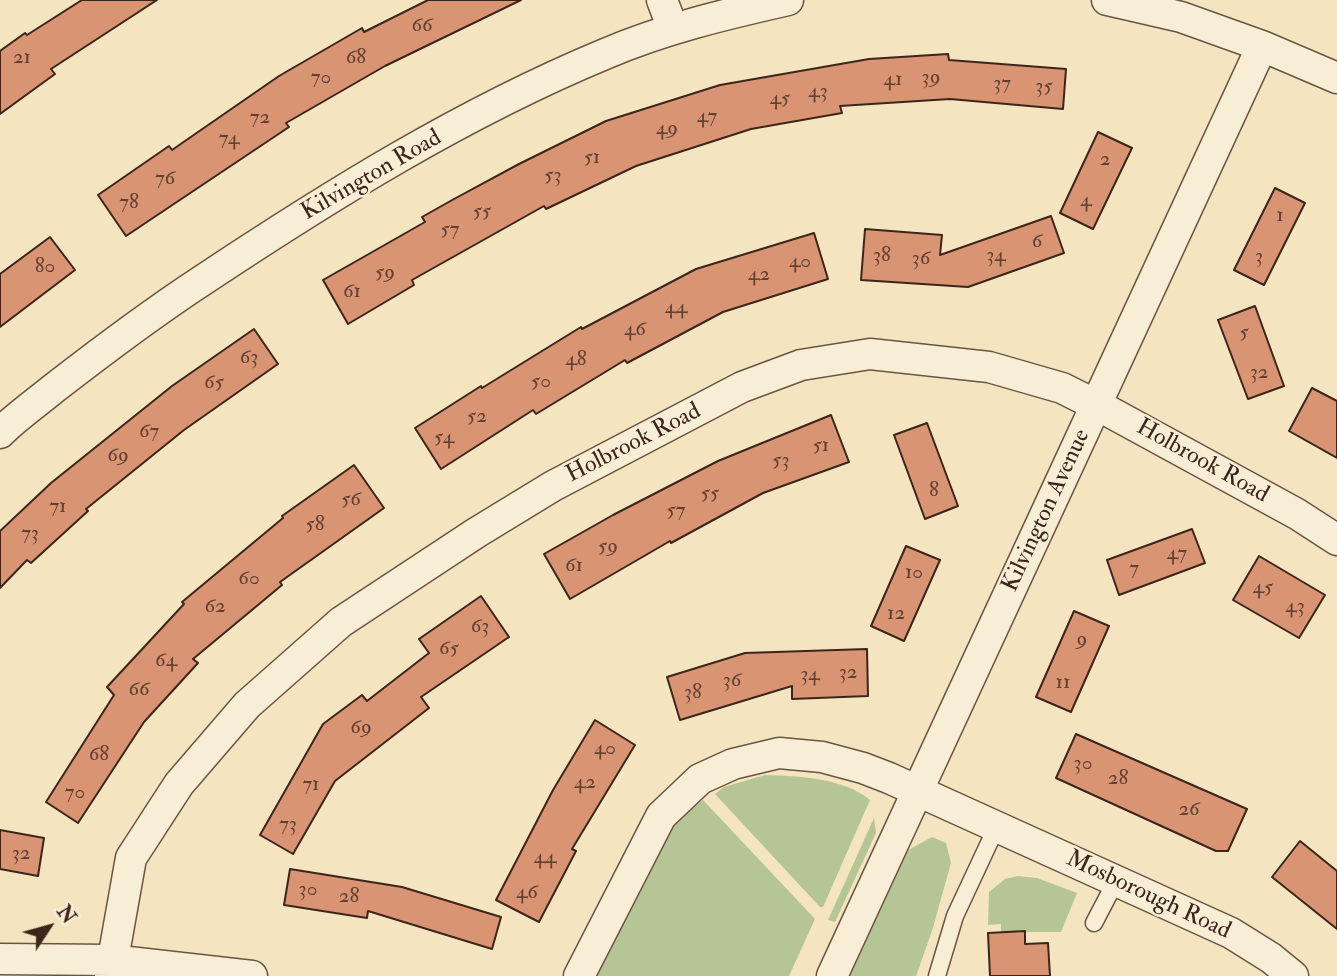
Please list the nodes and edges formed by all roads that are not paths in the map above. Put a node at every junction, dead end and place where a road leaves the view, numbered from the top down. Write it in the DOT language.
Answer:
graph roads {
  1 [pos="662,0"];
  2 [pos="788,0"];
  3 [pos="1107,0"];
  4 [pos="674,29"];
  5 [pos="1262,46"];
  6 [pos="1337,78"];
  7 [pos="1096,404"];
  8 [pos="0,433"];
  9 [pos="1337,540"];
  10 [pos="918,791"];
  11 [pos="997,826"];
  12 [pos="1117,879"];
  13 [pos="1094,923"];
  14 [pos="0,959"];
  15 [pos="111,968"];
  16 [pos="252,976"];
  17 [pos="579,976"];
  18 [pos="832,976"];
  19 [pos="937,976"];
  20 [pos="1293,976"];
  1 -- 4 [label="street"];
  2 -- 4 [label="street, Kilvington Road"];
  3 -- 5 [label="street"];
  4 -- 8 [label="street, Kilvington Road"];
  5 -- 6 [label="street"];
  5 -- 7 [label="street, Kilvington Avenue"];
  7 -- 9 [label="street, Holbrook Road"];
  7 -- 10 [label="street, Kilvington Avenue"];
  7 -- 15 [label="street, Holbrook Road"];
  10 -- 11 [label="street, Mosborough Road"];
  10 -- 17 [label="street, Mosborough Road"];
  10 -- 18 [label="street, Kilvington Avenue"];
  11 -- 12 [label="street, Mosborough Road"];
  11 -- 19 [label="lane"];
  12 -- 13 [label="lane"];
  12 -- 20 [label="street, Mosborough Road"];
  14 -- 15 [label="street"];
  15 -- 16 [label="street"];
}
